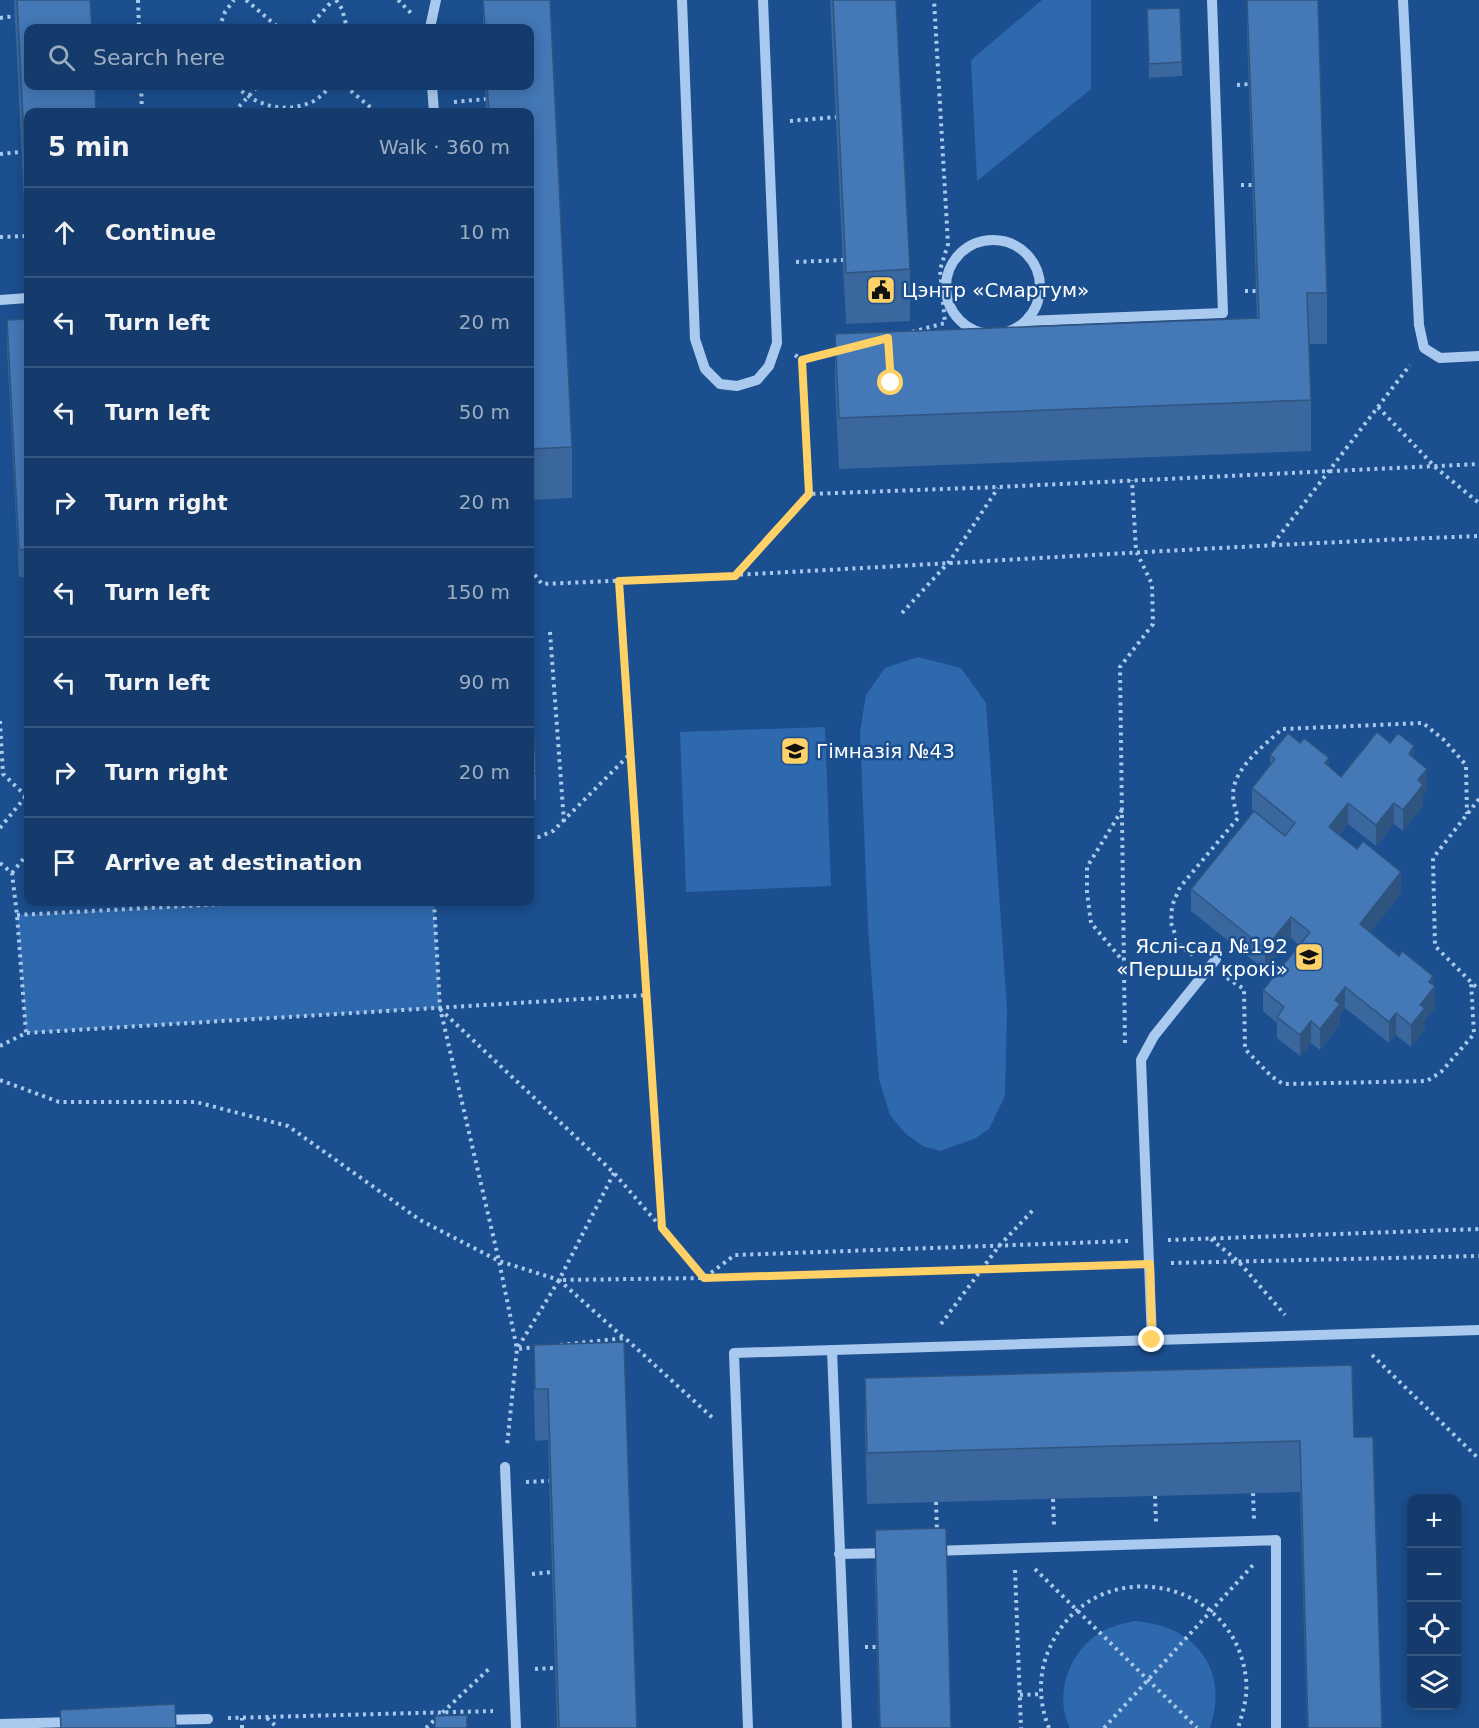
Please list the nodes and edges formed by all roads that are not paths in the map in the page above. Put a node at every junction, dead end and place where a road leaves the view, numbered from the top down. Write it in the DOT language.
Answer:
graph roads {
  1 [pos="436,0"];
  2 [pos="682,0"];
  3 [pos="763,0"];
  4 [pos="1212,0"];
  5 [pos="1403,0"];
  6 [pos="431,24"];
  7 [pos="432,90"];
  8 [pos="433,108"];
  9 [pos="24,298"];
  10 [pos="0,300"];
  11 [pos="1026,321"];
  12 [pos="1479,356"];
  13 [pos="1213,963"];
  14 [pos="1479,1330"];
  15 [pos="1152,1340"];
  16 [pos="832,1350"];
  17 [pos="505,1467"];
  18 [pos="926,1551"];
  19 [pos="894,1552"];
  20 [pos="839,1554"];
  21 [pos="208,1719"];
  22 [pos="150,1720"];
  23 [pos="80,1722"];
  24 [pos="7,1725"];
  25 [pos="516,1728"];
  26 [pos="748,1728"];
  27 [pos="847,1728"];
  28 [pos="1276,1728"];
  1 -- 6 [label="lane"];
  2 -- 3 [label="lane"];
  4 -- 11 [label="lane"];
  5 -- 12 [label="lane"];
  7 -- 8 [label="lane"];
  9 -- 10 [label="lane"];
  11 -- 11 [label="lane"];
  13 -- 15 [label="lane"];
  14 -- 15 [label="lane"];
  15 -- 16 [label="lane"];
  16 -- 20 [label="lane"];
  16 -- 26 [label="lane"];
  17 -- 25 [label="lane"];
  18 -- 28 [label="lane"];
  19 -- 20 [label="lane"];
  20 -- 27 [label="lane"];
  21 -- 22 [label="lane"];
  23 -- 24 [label="lane"];
}
